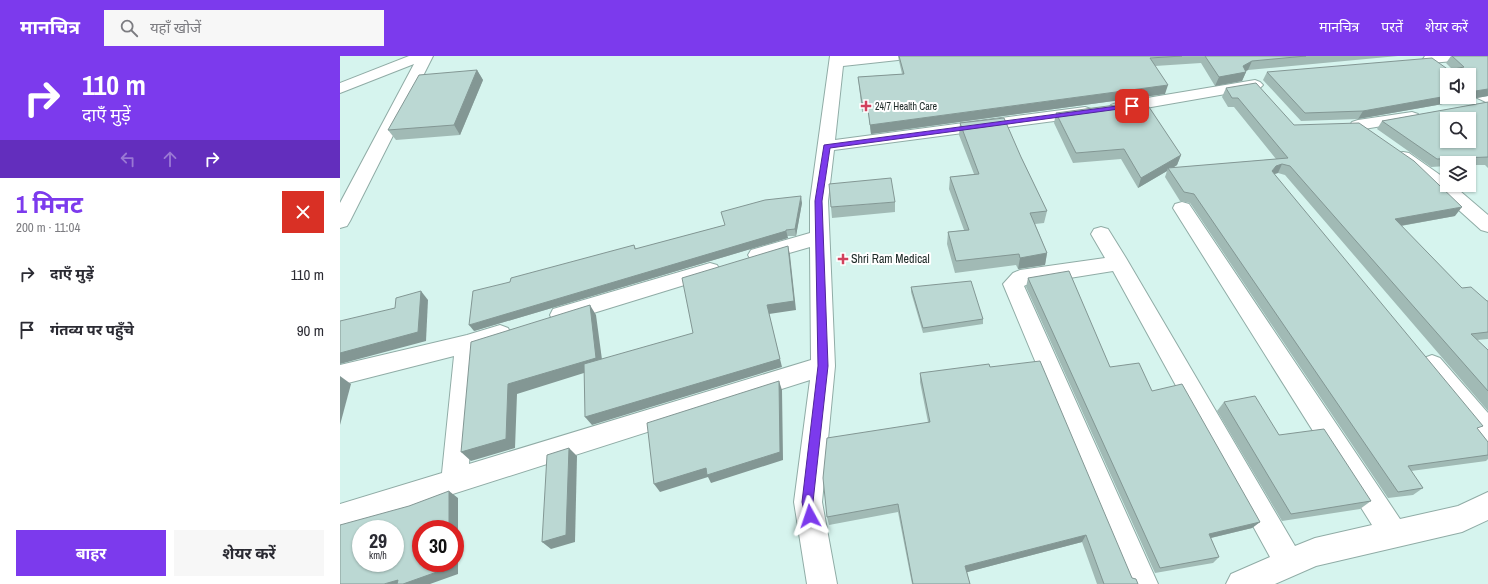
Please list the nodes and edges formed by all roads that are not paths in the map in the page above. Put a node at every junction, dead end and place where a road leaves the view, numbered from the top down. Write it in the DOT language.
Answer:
graph roads {
  1 [pos="422,56"];
  2 [pos="426,56"];
  3 [pos="898,56"];
  4 [pos="1466,56"];
  5 [pos="837,59"];
  6 [pos="1430,59"];
  7 [pos="1414,61"];
  8 [pos="1440,68"];
  9 [pos="1262,85"];
  10 [pos="340,88"];
  11 [pos="1476,92"];
  12 [pos="1488,98"];
  13 [pos="1488,102"];
  14 [pos="1466,106"];
  15 [pos="1430,113"];
  16 [pos="827,146"];
  17 [pos="1182,208"];
  18 [pos="340,221"];
  19 [pos="1488,225"];
  20 [pos="1101,234"];
  21 [pos="819,237"];
  22 [pos="1119,263"];
  23 [pos="543,321"];
  24 [pos="520,328"];
  25 [pos="467,344"];
  26 [pos="1418,348"];
  27 [pos="823,366"];
  28 [pos="340,375"];
  29 [pos="1488,431"];
  30 [pos="454,480"];
  31 [pos="1488,505"];
  32 [pos="340,517"];
  33 [pos="1393,534"];
  34 [pos="1289,563"];
  35 [pos="822,584"];
  36 [pos="1142,584"];
  37 [pos="1241,584"];
  1 -- 10 [label="street"];
  2 -- 18 [label="street"];
  3 -- 5 [label="street"];
  4 -- 6 [label="street"];
  5 -- 16 [label="street"];
  6 -- 7 [label="street"];
  6 -- 8 [label="street"];
  9 -- 16 [label="street"];
  11 -- 12 [label="street"];
  13 -- 14 [label="street"];
  15 -- 19 [label="street"];
  16 -- 21 [label="street"];
  17 -- 33 [label="street"];
  20 -- 22 [label="street"];
  21 -- 23 [label="street"];
  21 -- 27 [label="street"];
  22 -- 34 [label="street"];
  22 -- 36 [label="street"];
  24 -- 25 [label="street"];
  25 -- 28 [label="street"];
  25 -- 30 [label="street"];
  26 -- 29 [label="street"];
  27 -- 30 [label="street"];
  27 -- 35 [label="street"];
  30 -- 32 [label="street"];
  31 -- 33 [label="street"];
  33 -- 34 [label="street"];
  34 -- 37 [label="street"];
}
